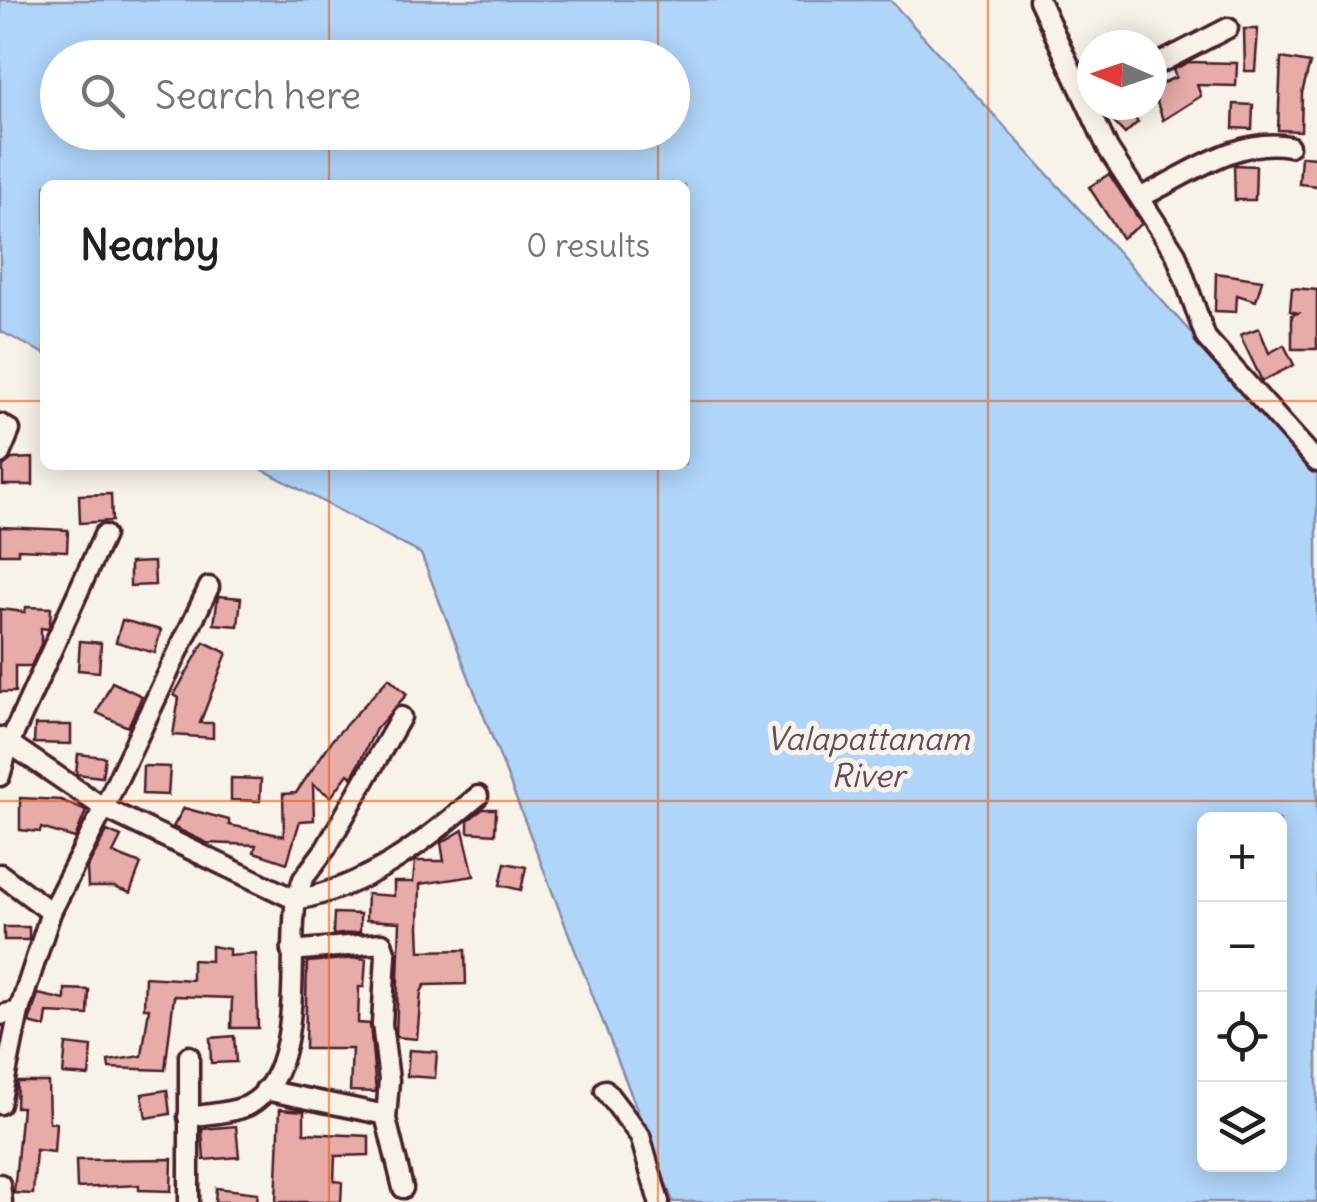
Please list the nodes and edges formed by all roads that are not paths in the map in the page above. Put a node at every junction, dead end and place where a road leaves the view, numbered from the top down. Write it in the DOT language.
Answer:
graph roads {
  1 [pos="1039,0"];
  2 [pos="1228,28"];
  3 [pos="1167,59"];
  4 [pos="1077,75"];
  5 [pos="1097,120"];
  6 [pos="1289,146"];
  7 [pos="1141,198"];
  8 [pos="0,424"];
  9 [pos="0,454"];
  10 [pos="1317,462"];
  11 [pos="104,535"];
  12 [pos="209,587"];
  13 [pos="400,717"];
  14 [pos="5,740"];
  15 [pos="0,776"];
  16 [pos="478,796"];
  17 [pos="104,808"];
  18 [pos="0,874"];
  19 [pos="296,900"];
  20 [pos="51,912"];
  21 [pos="292,951"];
  22 [pos="9,1013"];
  23 [pos="189,1056"];
  24 [pos="265,1090"];
  25 [pos="605,1090"];
  26 [pos="0,1104"];
  27 [pos="386,1115"];
  28 [pos="188,1117"];
  29 [pos="0,1184"];
  30 [pos="403,1188"];
  31 [pos="2,1202"];
  32 [pos="188,1202"];
  33 [pos="659,1202"];
  1 -- 4 [label="street"];
  2 -- 3 [label="street"];
  5 -- 7 [label="street"];
  6 -- 7 [label="street"];
  7 -- 10 [label="street"];
  8 -- 9 [label="street"];
  11 -- 14 [label="street"];
  12 -- 17 [label="street"];
  13 -- 19 [label="street"];
  14 -- 15 [label="street"];
  14 -- 17 [label="street"];
  16 -- 19 [label="street"];
  17 -- 19 [label="street"];
  17 -- 20 [label="street"];
  18 -- 20 [label="street"];
  19 -- 21 [label="street"];
  20 -- 22 [label="street"];
  21 -- 24 [label="street"];
  21 -- 27 [label="street"];
  22 -- 26 [label="street"];
  23 -- 28 [label="street"];
  24 -- 27 [label="street"];
  24 -- 28 [label="street"];
  25 -- 33 [label="street"];
  27 -- 30 [label="street"];
  28 -- 32 [label="street"];
  29 -- 31 [label="street"];
}
